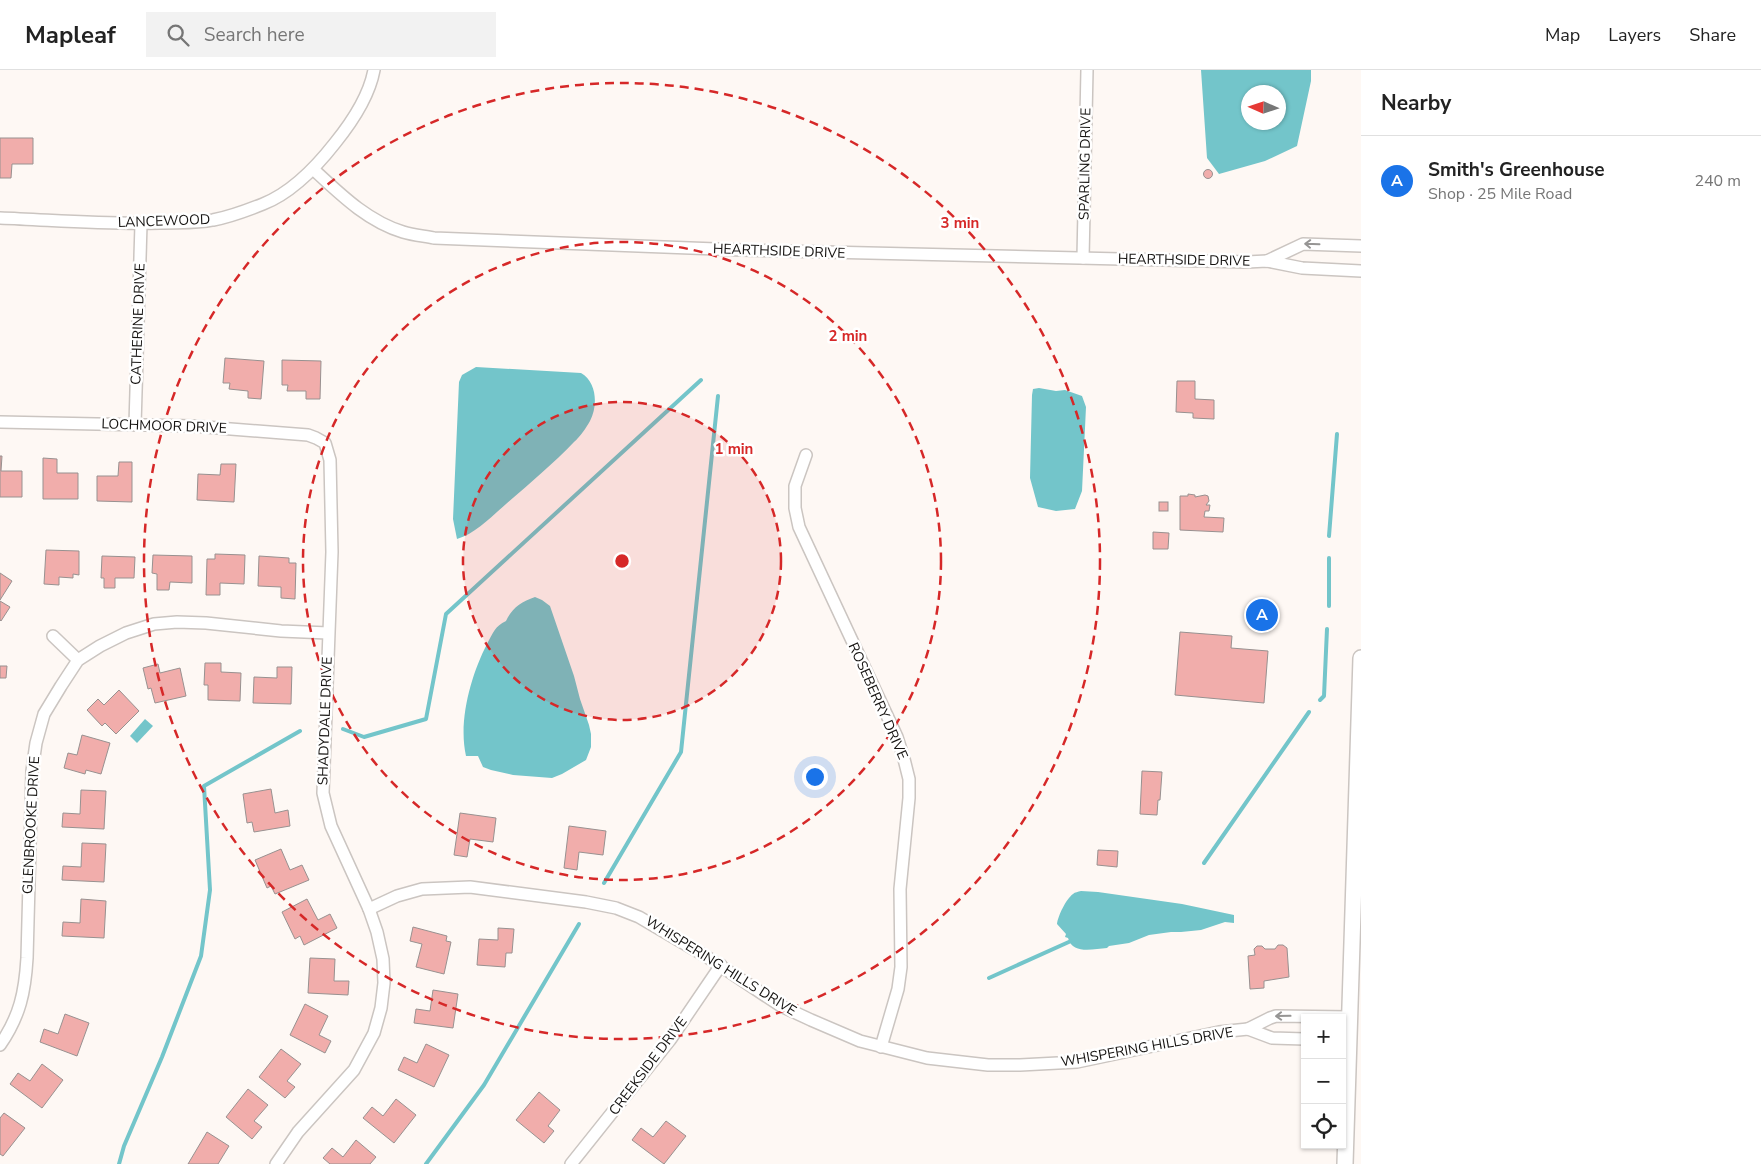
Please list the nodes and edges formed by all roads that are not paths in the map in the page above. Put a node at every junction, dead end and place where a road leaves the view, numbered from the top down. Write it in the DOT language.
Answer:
graph roads {
  1 [pos="374,70"];
  2 [pos="1087,70"];
  3 [pos="314,169"];
  4 [pos="0,218"];
  5 [pos="141,224"];
  6 [pos="1361,246"];
  7 [pos="1083,258"];
  8 [pos="1267,261"];
  9 [pos="1361,271"];
  10 [pos="0,422"];
  11 [pos="135,425"];
  12 [pos="325,443"];
  13 [pos="806,455"];
  14 [pos="328,633"];
  15 [pos="53,636"];
  16 [pos="1361,658"];
  17 [pos="78,660"];
  18 [pos="369,909"];
  19 [pos="721,965"];
  20 [pos="1350,1017"];
  21 [pos="1248,1029"];
  22 [pos="1346,1036"];
  23 [pos="1301,1039"];
  24 [pos="0,1044"];
  25 [pos="881,1047"];
  26 [pos="1345,1059"];
  27 [pos="276,1164"];
  28 [pos="571,1164"];
  29 [pos="1345,1164"];
  1 -- 3 [label="street, LANCEWOOD"];
  2 -- 7 [label="street, SPARLING DRIVE"];
  3 -- 5 [label="street, LANCEWOOD"];
  3 -- 7 [label="street, HEARTHSIDE DRIVE"];
  4 -- 5 [label="street, LANCEWOOD"];
  5 -- 11 [label="street, CATHERINE DRIVE"];
  6 -- 8 [label="street, HEARTHSIDE DRIVE, one-way"];
  7 -- 8 [label="street, HEARTHSIDE DRIVE"];
  8 -- 9 [label="street, HEARTHSIDE DRIVE"];
  10 -- 11 [label="street, LOCHMOOR DRIVE"];
  11 -- 12 [label="street, LOCHMOOR DRIVE"];
  12 -- 14 [label="street, SHADYDALE DRIVE"];
  13 -- 25 [label="street, ROSEBERRY DRIVE"];
  14 -- 17 [label="street, GLENBROOKE DRIVE"];
  14 -- 18 [label="street, SHADYDALE DRIVE"];
  15 -- 17 [label="street"];
  16 -- 20 [label="street"];
  17 -- 24 [label="street, GLENBROOKE DRIVE"];
  18 -- 19 [label="street, WHISPERING HILLS DRIVE"];
  18 -- 27 [label="street, SHADYDALE DRIVE"];
  19 -- 25 [label="street, WHISPERING HILLS DRIVE"];
  19 -- 28 [label="street, CREEKSIDE DRIVE"];
  20 -- 21 [label="street, WHISPERING HILLS DRIVE, one-way"];
  20 -- 22 [label="street"];
  21 -- 23 [label="street, WHISPERING HILLS DRIVE"];
  21 -- 25 [label="street, WHISPERING HILLS DRIVE"];
  26 -- 29 [label="street"];
}
